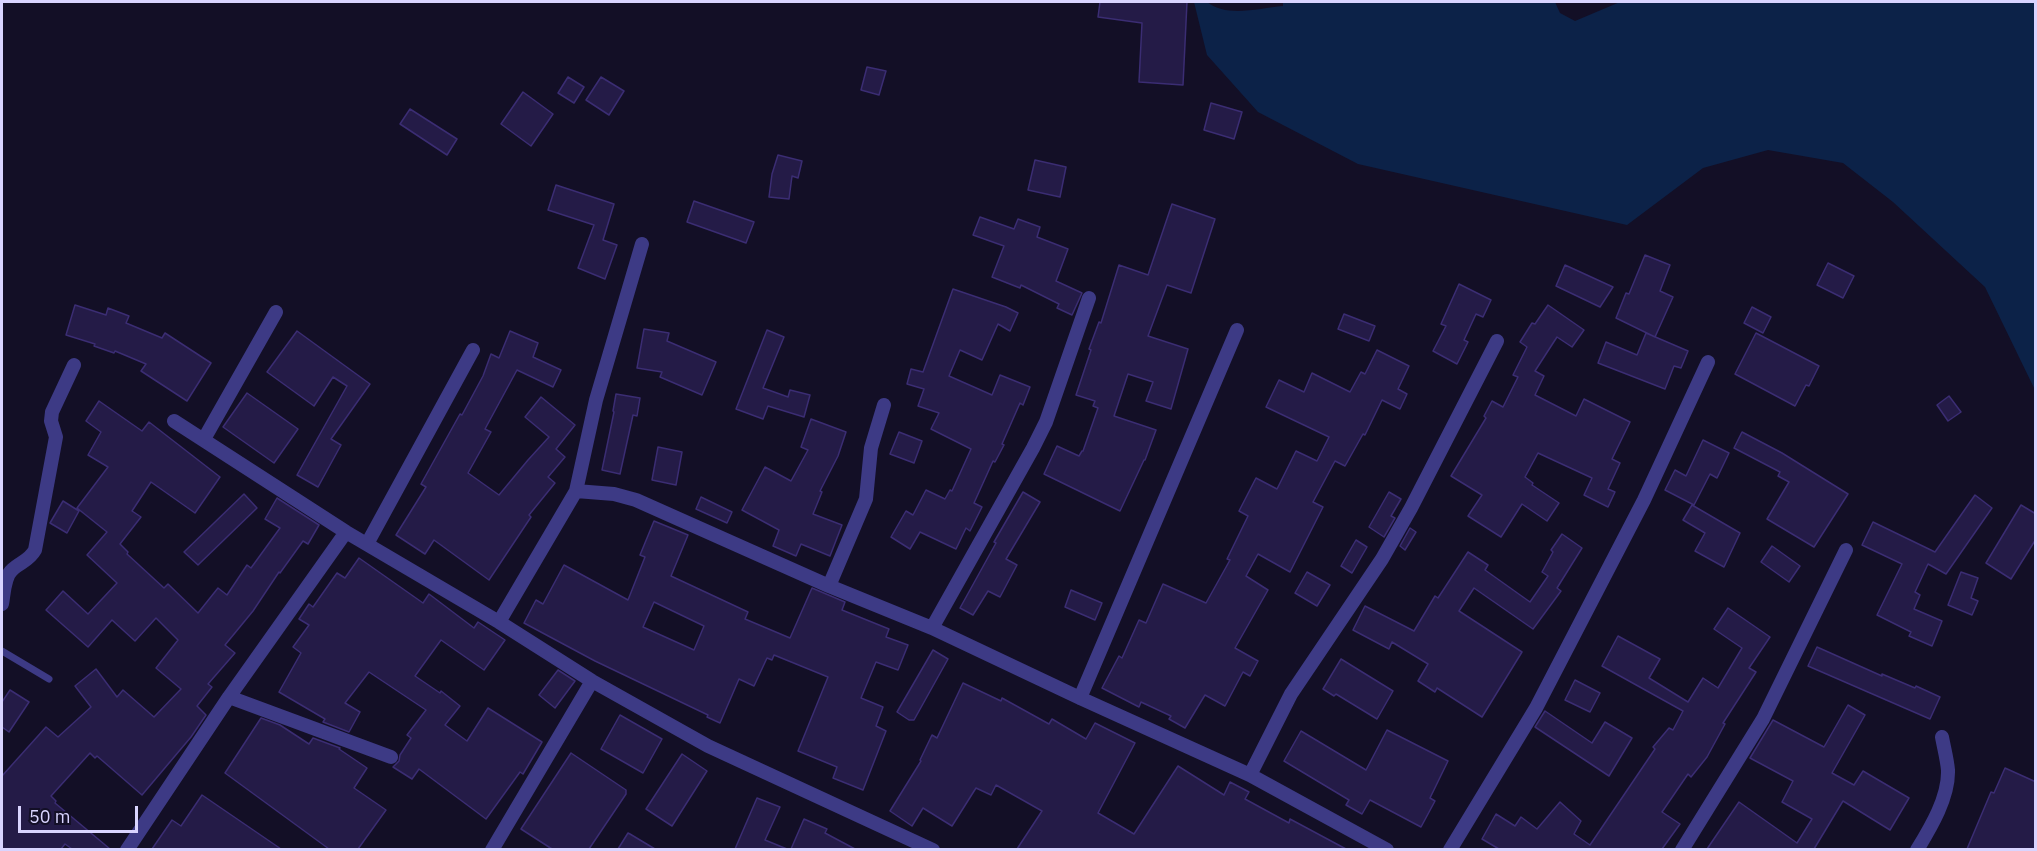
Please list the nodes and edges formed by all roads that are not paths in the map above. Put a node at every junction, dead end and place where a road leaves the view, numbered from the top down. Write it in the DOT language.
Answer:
graph roads {
  1 [pos="642,244"];
  2 [pos="1089,298"];
  3 [pos="276,312"];
  4 [pos="1237,330"];
  5 [pos="1497,341"];
  6 [pos="473,350"];
  7 [pos="1708,362"];
  8 [pos="74,365"];
  9 [pos="884,405"];
  10 [pos="174,421"];
  11 [pos="204,439"];
  12 [pos="576,491"];
  13 [pos="346,532"];
  14 [pos="367,544"];
  15 [pos="1846,550"];
  16 [pos="829,586"];
  17 [pos="2,604"];
  18 [pos="499,622"];
  19 [pos="932,628"];
  20 [pos="2,651"];
  21 [pos="49,679"];
  22 [pos="592,681"];
  23 [pos="229,697"];
  24 [pos="1080,699"];
  25 [pos="1942,737"];
  26 [pos="391,757"];
  27 [pos="1250,775"];
  28 [pos="496,848"];
  29 [pos="127,849"];
  30 [pos="933,849"];
  31 [pos="1387,849"];
  32 [pos="1450,849"];
  33 [pos="1682,849"];
  34 [pos="1917,849"];
  1 -- 12 [label="street"];
  2 -- 19 [label="street"];
  3 -- 11 [label="street"];
  4 -- 24 [label="street"];
  5 -- 27 [label="street"];
  6 -- 14 [label="street"];
  7 -- 32 [label="street"];
  8 -- 17 [label="street"];
  9 -- 16 [label="street"];
  10 -- 11 [label="street"];
  11 -- 13 [label="street"];
  12 -- 16 [label="street"];
  12 -- 18 [label="street"];
  13 -- 14 [label="street"];
  13 -- 23 [label="street"];
  14 -- 18 [label="street"];
  15 -- 33 [label="street"];
  16 -- 19 [label="street"];
  18 -- 22 [label="street"];
  19 -- 24 [label="street"];
  20 -- 21 [label="lane"];
  22 -- 28 [label="street"];
  22 -- 30 [label="street"];
  23 -- 26 [label="street"];
  23 -- 29 [label="street"];
  24 -- 27 [label="street"];
  25 -- 34 [label="street"];
  27 -- 31 [label="street"];
}
